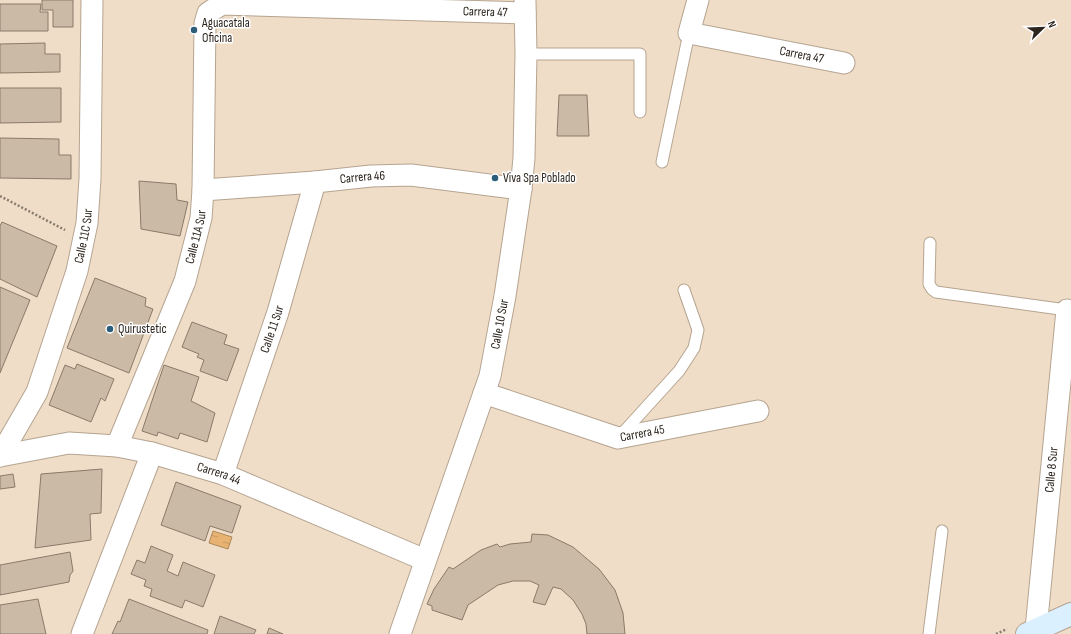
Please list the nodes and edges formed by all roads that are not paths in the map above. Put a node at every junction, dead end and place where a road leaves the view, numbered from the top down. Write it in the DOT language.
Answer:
graph roads {
  1 [pos="92,0"];
  2 [pos="698,0"];
  3 [pos="525,7"];
  4 [pos="208,13"];
  5 [pos="689,33"];
  6 [pos="526,54"];
  7 [pos="844,63"];
  8 [pos="640,112"];
  9 [pos="662,162"];
  10 [pos="315,182"];
  11 [pos="521,189"];
  12 [pos="203,190"];
  13 [pos="930,243"];
  14 [pos="684,290"];
  15 [pos="1067,310"];
  16 [pos="484,393"];
  17 [pos="758,411"];
  18 [pos="618,438"];
  19 [pos="117,446"];
  20 [pos="152,453"];
  21 [pos="0,456"];
  22 [pos="223,474"];
  23 [pos="942,531"];
  24 [pos="424,560"];
  25 [pos="1071,614"];
  26 [pos="1032,632"];
  27 [pos="82,634"];
  28 [pos="400,634"];
  29 [pos="929,634"];
  1 -- 21 [label="street, Calle 11C Sur"];
  2 -- 5 [label="street"];
  3 -- 4 [label="street, Carrera 47"];
  3 -- 6 [label="street, Calle 10 Sur"];
  4 -- 12 [label="street, Calle 11A Sur"];
  5 -- 7 [label="street, Carrera 47"];
  5 -- 9 [label="lane"];
  6 -- 8 [label="lane"];
  6 -- 11 [label="street, Calle 10 Sur"];
  10 -- 11 [label="street, Carrera 46"];
  10 -- 12 [label="street, Carrera 46"];
  10 -- 22 [label="street, Calle 11 Sur"];
  11 -- 16 [label="street, Calle 10 Sur"];
  12 -- 19 [label="street, Calle 11A Sur"];
  13 -- 15 [label="lane"];
  14 -- 18 [label="lane"];
  15 -- 26 [label="street, Calle 8 Sur"];
  16 -- 18 [label="street, Carrera 45"];
  16 -- 24 [label="street, Calle 10 Sur"];
  17 -- 18 [label="street, Carrera 45"];
  19 -- 20 [label="street, Carrera 44"];
  19 -- 21 [label="street, Carrera 44"];
  20 -- 22 [label="street, Carrera 44"];
  20 -- 27 [label="street"];
  22 -- 24 [label="street, Carrera 44"];
  23 -- 29 [label="lane"];
  24 -- 28 [label="street, Calle 10 Sur"];
  25 -- 26 [label="main road"];
}
